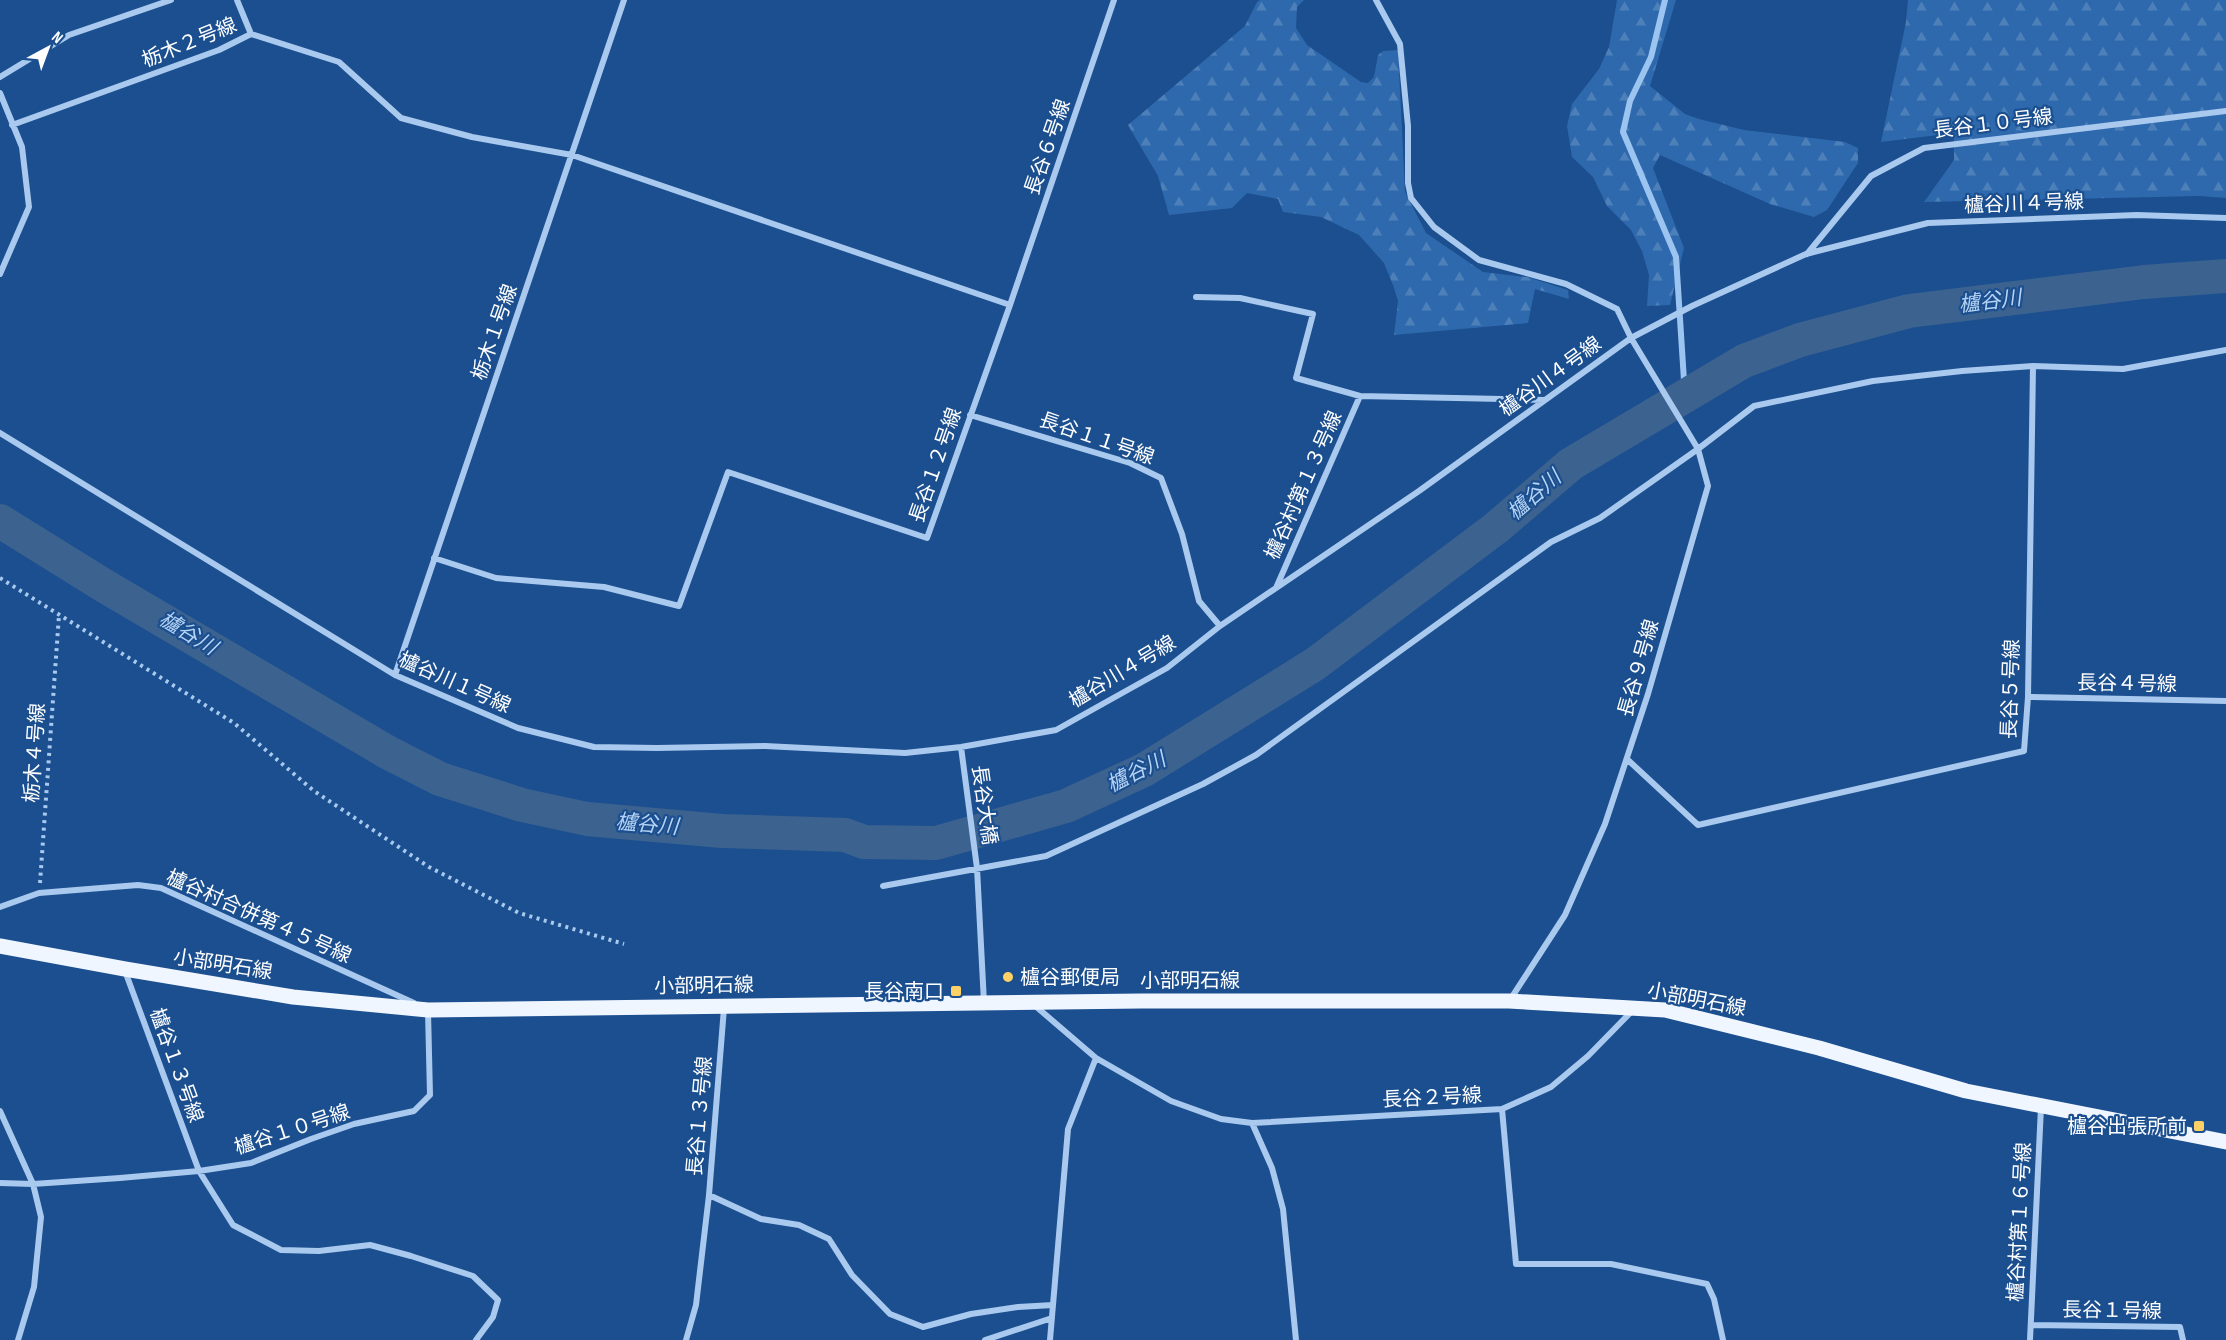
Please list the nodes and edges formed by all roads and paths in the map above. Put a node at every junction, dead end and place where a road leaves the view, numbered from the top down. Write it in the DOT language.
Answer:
graph roads {
  1 [pos="171,0"];
  2 [pos="237,0"];
  3 [pos="624,0"];
  4 [pos="1114,0"];
  5 [pos="1376,0"];
  6 [pos="251,34"];
  7 [pos="0,77"];
  8 [pos="0,93"];
  9 [pos="2226,111"];
  10 [pos="12,125"];
  11 [pos="572,155"];
  12 [pos="2226,218"];
  13 [pos="1806,254"];
  14 [pos="0,274"];
  15 [pos="1196,297"];
  16 [pos="1010,305"];
  17 [pos="1631,338"];
  18 [pos="2226,350"];
  19 [pos="2033,366"];
  20 [pos="1360,396"];
  21 [pos="1545,400"];
  22 [pos="970,415"];
  23 [pos="0,433"];
  24 [pos="1698,449"];
  25 [pos="434,558"];
  26 [pos="0,578"];
  27 [pos="1276,588"];
  28 [pos="58,615"];
  29 [pos="1220,626"];
  30 [pos="395,675"];
  31 [pos="2028,697"];
  32 [pos="2226,701"];
  33 [pos="960,747"];
  34 [pos="1628,760"];
  35 [pos="977,868"];
  36 [pos="883,886"];
  37 [pos="39,893"];
  38 [pos="0,907"];
  39 [pos="624,944"];
  40 [pos="0,946"];
  41 [pos="125,969"];
  42 [pos="1509,1001"];
  43 [pos="1030,1002"];
  44 [pos="984,1003"];
  45 [pos="724,1005"];
  46 [pos="1634,1009"];
  47 [pos="428,1010"];
  48 [pos="1096,1058"];
  49 [pos="2041,1106"];
  50 [pos="1502,1109"];
  51 [pos="0,1111"];
  52 [pos="1252,1124"];
  53 [pos="2226,1142"];
  54 [pos="199,1172"];
  55 [pos="0,1183"];
  56 [pos="33,1184"];
  57 [pos="709,1195"];
  58 [pos="1053,1305"];
  59 [pos="1052,1318"];
  60 [pos="2031,1324"];
  61 [pos="18,1340"];
  62 [pos="476,1340"];
  63 [pos="686,1340"];
  64 [pos="985,1340"];
  65 [pos="1050,1340"];
  66 [pos="1296,1340"];
  67 [pos="1724,1340"];
  68 [pos="2030,1340"];
  69 [pos="2183,1340"];
  1 -- 7 [label="street"];
  2 -- 6 [label="street"];
  3 -- 11 [label="street, 栃木１号線"];
  4 -- 16 [label="street, 長谷６号線"];
  5 -- 17 [label="street, 長谷９号線"];
  6 -- 10 [label="street, 栃木２号線"];
  6 -- 11 [label="street, 栃木２号線"];
  8 -- 10 [label="street"];
  9 -- 13 [label="street, 長谷１０号線"];
  10 -- 14 [label="street"];
  11 -- 16 [label="street"];
  11 -- 25 [label="street, 栃木１号線"];
  12 -- 13 [label="street, 櫨谷川４号線"];
  13 -- 17 [label="street, 櫨谷川４号線"];
  15 -- 20 [label="street"];
  16 -- 22 [label="street, 長谷１２号線"];
  17 -- 21 [label="street, 櫨谷川４号線"];
  17 -- 24 [label="street, 長谷９号線"];
  18 -- 19 [label="street"];
  19 -- 24 [label="street"];
  19 -- 31 [label="street, 長谷５号線"];
  20 -- 21 [label="street"];
  20 -- 27 [label="street, 櫨谷村第１３号線"];
  21 -- 27 [label="street, 櫨谷川４号線"];
  22 -- 25 [label="street, 長谷１２号線"];
  22 -- 29 [label="street, 長谷１１号線"];
  23 -- 30 [label="street, 櫨谷川１号線"];
  24 -- 34 [label="street, 長谷９号線"];
  24 -- 35 [label="street"];
  25 -- 30 [label="street, 栃木１号線"];
  26 -- 28 [label="path"];
  27 -- 29 [label="street, 櫨谷川４号線"];
  28 -- 37 [label="path, 栃木４号線"];
  28 -- 39 [label="path"];
  29 -- 33 [label="street, 櫨谷川４号線"];
  30 -- 33 [label="street, 櫨谷川１号線"];
  31 -- 32 [label="street, 長谷４号線"];
  31 -- 34 [label="street, 長谷５号線"];
  33 -- 35 [label="street, 長谷大橋"];
  34 -- 42 [label="street, 長谷９号線"];
  35 -- 36 [label="street"];
  35 -- 44 [label="street, 長谷大橋"];
  37 -- 38 [label="street, 櫨谷村合併第４５号線"];
  37 -- 47 [label="street, 櫨谷村合併第４５号線"];
  40 -- 41 [label="main road, 小部明石線"];
  41 -- 47 [label="main road, 小部明石線"];
  41 -- 54 [label="street, 櫨谷１３号線"];
  42 -- 43 [label="main road, 小部明石線"];
  42 -- 46 [label="main road, 小部明石線"];
  43 -- 44 [label="main road, 小部明石線"];
  43 -- 48 [label="street, 長谷２号線"];
  44 -- 45 [label="main road, 小部明石線"];
  45 -- 47 [label="main road, 小部明石線"];
  45 -- 57 [label="street, 長谷１３号線"];
  46 -- 49 [label="main road, 小部明石線"];
  46 -- 50 [label="street"];
  47 -- 54 [label="street, 櫨谷１０号線"];
  48 -- 52 [label="street, 長谷２号線"];
  48 -- 58 [label="street"];
  49 -- 53 [label="main road, 小部明石線"];
  49 -- 60 [label="street, 櫨谷村第１６号線"];
  50 -- 52 [label="street, 長谷２号線"];
  50 -- 67 [label="street, 長谷２号線"];
  51 -- 56 [label="street"];
  52 -- 66 [label="street"];
  54 -- 56 [label="street, 櫨谷１０号線"];
  54 -- 62 [label="street, 櫨谷１３号線"];
  55 -- 56 [label="street, 櫨谷１０号線"];
  56 -- 61 [label="street"];
  57 -- 58 [label="street, 長谷１３号線"];
  57 -- 63 [label="street"];
  58 -- 59 [label="street"];
  59 -- 64 [label="street"];
  59 -- 65 [label="street"];
  60 -- 68 [label="street, 櫨谷村第１６号線"];
  60 -- 69 [label="street, 長谷１号線"];
}
